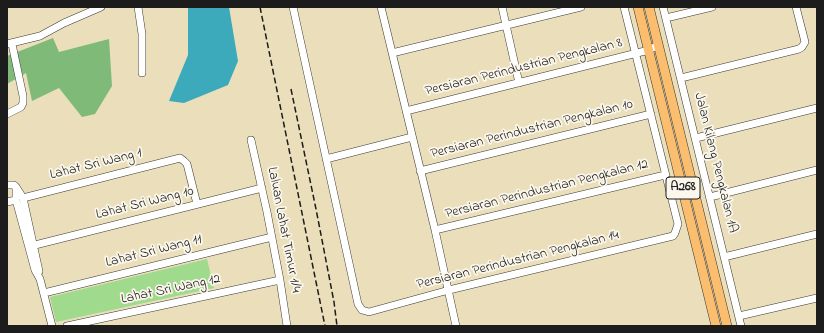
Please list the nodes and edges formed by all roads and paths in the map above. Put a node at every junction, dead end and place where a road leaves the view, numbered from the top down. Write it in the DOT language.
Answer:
graph roads {
  1 [pos="101,7"];
  2 [pos="138,7"];
  3 [pos="293,7"];
  4 [pos="381,7"];
  5 [pos="502,7"];
  6 [pos="581,7"];
  7 [pos="624,7"];
  8 [pos="638,7"];
  9 [pos="649,7"];
  10 [pos="663,7"];
  11 [pos="712,7"];
  12 [pos="796,7"];
  13 [pos="666,18"];
  14 [pos="507,26"];
  15 [pos="9,44"];
  16 [pos="658,45"];
  17 [pos="649,50"];
  18 [pos="392,53"];
  19 [pos="635,54"];
  20 [pos="142,73"];
  21 [pos="681,78"];
  22 [pos="520,83"];
  23 [pos="817,108"];
  24 [pos="406,111"];
  25 [pos="7,114"];
  26 [pos="650,114"];
  27 [pos="412,137"];
  28 [pos="696,138"];
  29 [pos="251,140"];
  30 [pos="326,159"];
  31 [pos="817,170"];
  32 [pos="420,171"];
  33 [pos="665,175"];
  34 [pos="7,185"];
  35 [pos="262,188"];
  36 [pos="710,197"];
  37 [pos="20,199"];
  38 [pos="7,202"];
  39 [pos="197,204"];
  40 [pos="435,230"];
  41 [pos="817,234"];
  42 [pos="272,237"];
  43 [pos="35,245"];
  44 [pos="724,257"];
  45 [pos="711,260"];
  46 [pos="701,263"];
  47 [pos="40,279"];
  48 [pos="280,280"];
  49 [pos="449,290"];
  50 [pos="44,293"];
  51 [pos="734,298"];
  52 [pos="817,298"];
  53 [pos="722,302"];
  54 [pos="739,316"];
  55 [pos="52,326"];
  56 [pos="67,326"];
  57 [pos="287,326"];
  58 [pos="456,326"];
  59 [pos="716,326"];
  60 [pos="728,326"];
  61 [pos="741,326"];
  1 -- 15 [label="street"];
  2 -- 20 [label="street"];
  3 -- 30 [label="street"];
  4 -- 18 [label="street"];
  5 -- 14 [label="street"];
  6 -- 14 [label="street"];
  7 -- 19 [label="street"];
  8 -- 17 [label="main road, A268"];
  9 -- 16 [label="main road, A268"];
  10 -- 13 [label="street, Jalan Kilang Pengkalan 1A"];
  11 -- 13 [label="street"];
  12 -- 21 [label="street"];
  13 -- 21 [label="street, Jalan Kilang Pengkalan 1A"];
  14 -- 18 [label="street"];
  14 -- 22 [label="street"];
  15 -- 25 [label="street"];
  16 -- 17 [label="street, Persiaran Perindustrian Pengkalan 8"];
  16 -- 45 [label="main road, A268"];
  17 -- 19 [label="street, Persiaran Perindustrian Pengkalan 8"];
  17 -- 46 [label="main road, A268"];
  18 -- 24 [label="street"];
  19 -- 22 [label="street, Persiaran Perindustrian Pengkalan 8"];
  19 -- 26 [label="street"];
  21 -- 28 [label="street, Jalan Kilang Pengkalan 1A"];
  22 -- 24 [label="street, Persiaran Perindustrian Pengkalan 8"];
  23 -- 28 [label="street"];
  24 -- 27 [label="street"];
  26 -- 32 [label="street, Persiaran Perindustrian Pengkalan 10"];
  26 -- 33 [label="street"];
  27 -- 30 [label="street"];
  27 -- 32 [label="street"];
  28 -- 36 [label="street, Jalan Kilang Pengkalan 1A"];
  29 -- 35 [label="street, Laluan Lahat Timur 1/4"];
  30 -- 49 [label="street, Persiaran Perindustrian Pengkalan 14"];
  31 -- 36 [label="street"];
  32 -- 40 [label="street"];
  33 -- 40 [label="street, Persiaran Perindustrian Pengkalan 12"];
  33 -- 49 [label="street, Persiaran Perindustrian Pengkalan 14"];
  34 -- 37 [label="street"];
  35 -- 39 [label="street, Lahat Sri Wang 10"];
  35 -- 42 [label="street, Laluan Lahat Timur 1/4"];
  36 -- 44 [label="street, Jalan Kilang Pengkalan 1A"];
  37 -- 38 [label="street, Lahat Sri Wang 1"];
  37 -- 39 [label="street, Lahat Sri Wang 1"];
  37 -- 43 [label="street"];
  37 -- 47 [label="street"];
  39 -- 43 [label="street, Lahat Sri Wang 10"];
  40 -- 49 [label="street"];
  41 -- 44 [label="street"];
  42 -- 48 [label="street, Laluan Lahat Timur 1/4"];
  42 -- 50 [label="street, Lahat Sri Wang 11"];
  43 -- 47 [label="street"];
  44 -- 51 [label="street, Jalan Kilang Pengkalan 1A"];
  45 -- 46 [label="main road"];
  45 -- 53 [label="main road, A268"];
  46 -- 59 [label="main road, A268"];
  47 -- 50 [label="street"];
  48 -- 56 [label="street, Lahat Sri Wang 12"];
  48 -- 57 [label="street, Laluan Lahat Timur 1/4"];
  49 -- 58 [label="street"];
  50 -- 55 [label="street"];
  51 -- 53 [label="street"];
  51 -- 54 [label="street, Jalan Kilang Pengkalan 1A"];
  52 -- 54 [label="street"];
  53 -- 60 [label="main road, A268"];
  54 -- 61 [label="street, Jalan Kilang Pengkalan 1A"];
}
